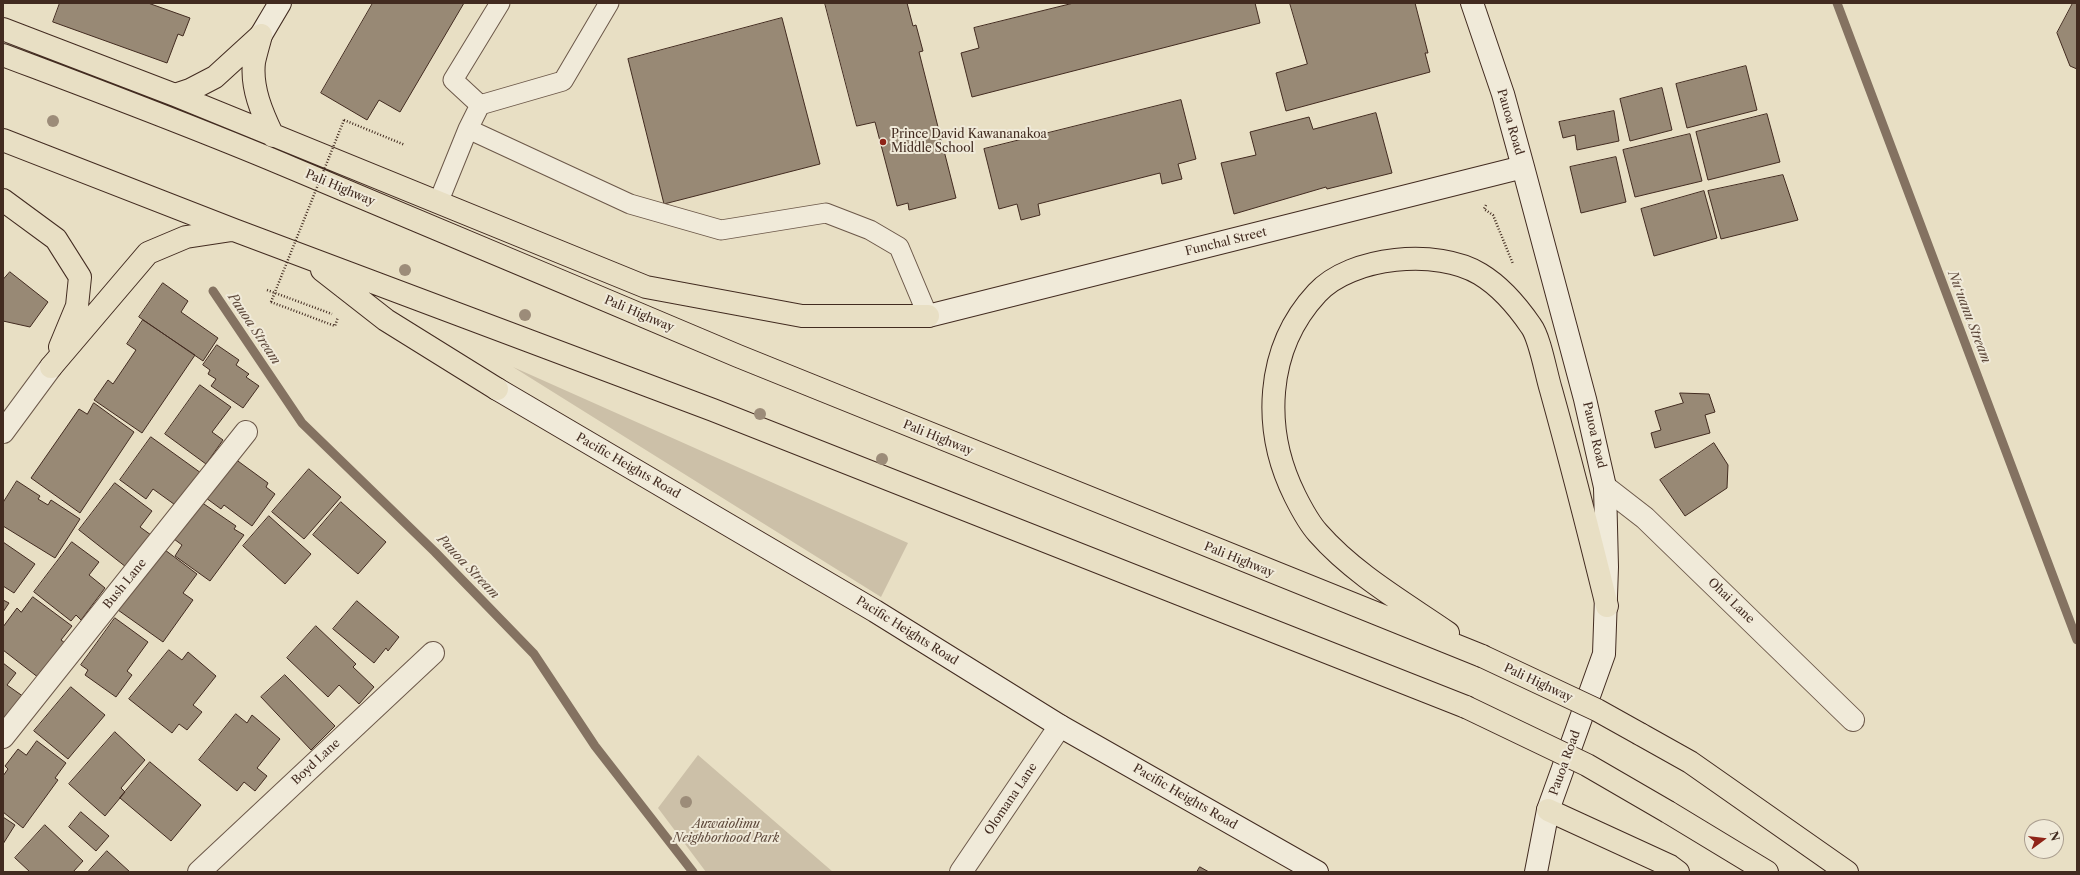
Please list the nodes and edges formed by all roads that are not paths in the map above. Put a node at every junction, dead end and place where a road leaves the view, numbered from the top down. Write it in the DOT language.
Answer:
graph roads {
  1 [pos="280,3"];
  2 [pos="500,3"];
  3 [pos="609,3"];
  4 [pos="1472,3"];
  5 [pos="3,28"];
  6 [pos="261,34"];
  7 [pos="3,55"];
  8 [pos="175,95"];
  9 [pos="480,105"];
  10 [pos="468,129"];
  11 [pos="274,136"];
  12 [pos="3,140"];
  13 [pos="1523,167"];
  14 [pos="3,200"];
  15 [pos="438,203"];
  16 [pos="234,230"];
  17 [pos="306,256"];
  18 [pos="928,316"];
  19 [pos="51,367"];
  20 [pos="497,389"];
  21 [pos="3,432"];
  22 [pos="246,432"];
  23 [pos="1605,487"];
  24 [pos="1607,606"];
  25 [pos="433,653"];
  26 [pos="1482,656"];
  27 [pos="1853,720"];
  28 [pos="1060,726"];
  29 [pos="3,737"];
  30 [pos="1548,810"];
  31 [pos="199,872"];
  32 [pos="961,872"];
  33 [pos="1317,872"];
  34 [pos="1536,872"];
  35 [pos="1678,872"];
  36 [pos="1767,872"];
  37 [pos="1847,872"];
  1 -- 6 [label="main road"];
  2 -- 9 [label="lane"];
  3 -- 9 [label="lane"];
  4 -- 13 [label="main road, Pauoa Road"];
  5 -- 8 [label="highway"];
  6 -- 8 [label="highway"];
  6 -- 11 [label="highway"];
  7 -- 26 [label="highway, Pali Highway"];
  8 -- 11 [label="highway"];
  9 -- 10 [label="lane"];
  10 -- 15 [label="lane"];
  10 -- 18 [label="lane"];
  11 -- 15 [label="highway"];
  12 -- 16 [label="highway"];
  13 -- 18 [label="main road, Funchal Street"];
  13 -- 23 [label="main road, Pauoa Road"];
  14 -- 19 [label="highway"];
  15 -- 18 [label="highway"];
  16 -- 17 [label="highway"];
  16 -- 19 [label="highway"];
  17 -- 20 [label="highway"];
  17 -- 36 [label="highway, bridge"];
  19 -- 21 [label="main road"];
  20 -- 28 [label="main road, Pacific Heights Road"];
  22 -- 29 [label="main road, Bush Lane"];
  23 -- 24 [label="main road, Pauoa Road"];
  23 -- 27 [label="main road, Ohai Lane"];
  24 -- 26 [label="highway"];
  24 -- 30 [label="main road, Pauoa Road"];
  25 -- 31 [label="main road, Boyd Lane"];
  26 -- 37 [label="highway, Pali Highway, bridge"];
  28 -- 32 [label="main road, Olomana Lane"];
  28 -- 33 [label="main road, Pacific Heights Road"];
  30 -- 34 [label="main road, Pauoa Road"];
  30 -- 35 [label="highway"];
}
